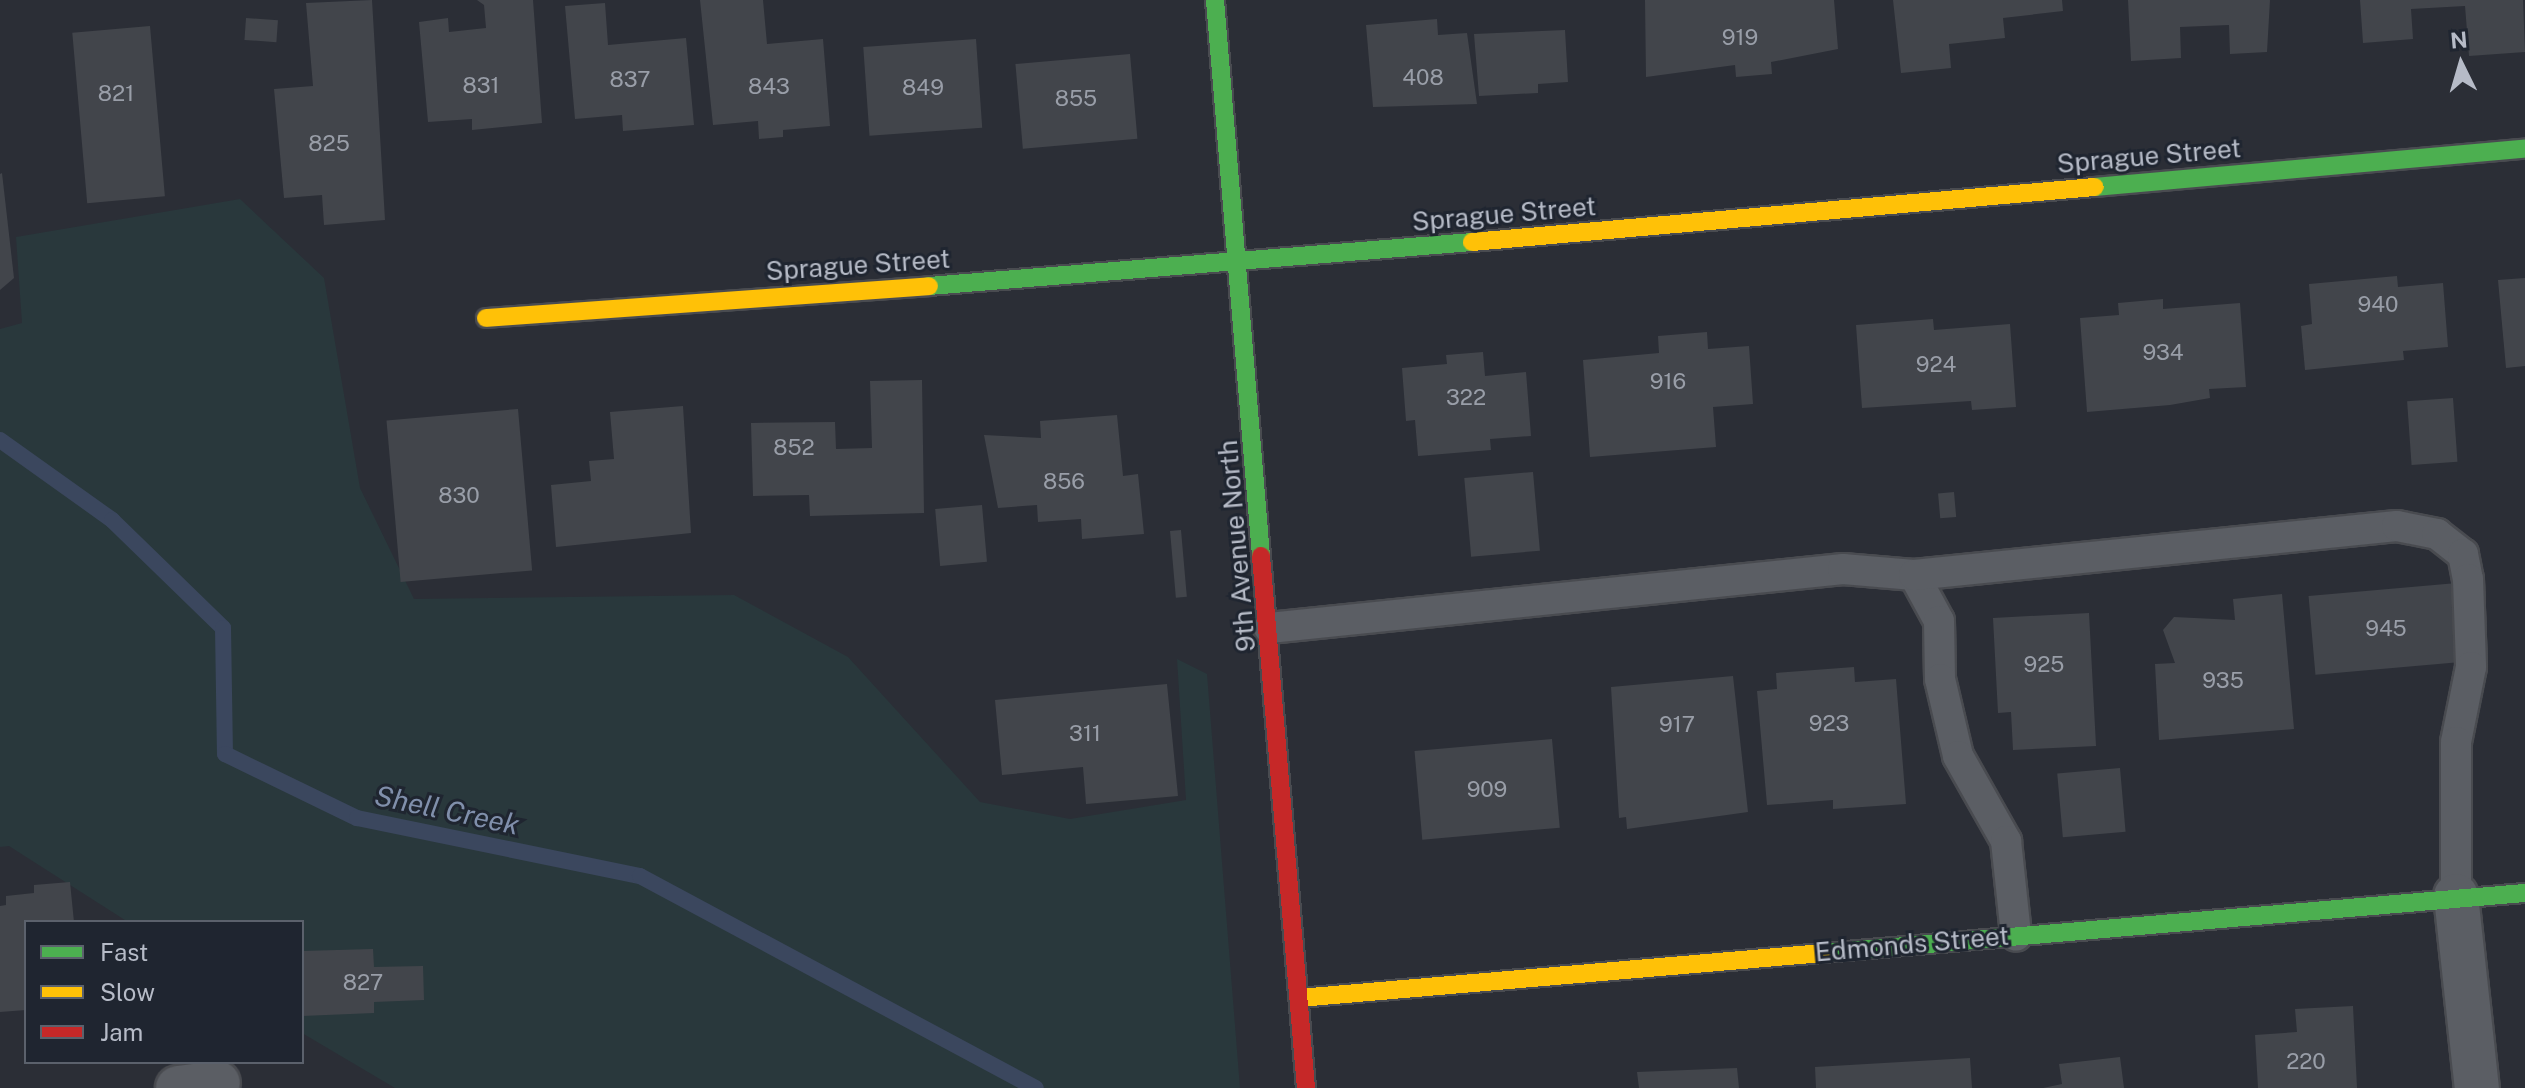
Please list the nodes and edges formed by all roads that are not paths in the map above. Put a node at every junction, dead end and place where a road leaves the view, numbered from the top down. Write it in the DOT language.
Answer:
graph roads {
  1 [pos="1215,0"];
  2 [pos="2525,149"];
  3 [pos="1240,263"];
  4 [pos="486,318"];
  5 [pos="1914,575"];
  6 [pos="1269,628"];
  7 [pos="2525,893"];
  8 [pos="2456,896"];
  9 [pos="2016,935"];
  10 [pos="1299,998"];
  11 [pos="1306,1088"];
  12 [pos="2477,1088"];
  1 -- 3 [label="street, 9th Avenue North"];
  2 -- 3 [label="street, Sprague Street"];
  3 -- 4 [label="street, Sprague Street"];
  3 -- 6 [label="street, 9th Avenue North"];
  5 -- 6 [label="lane"];
  5 -- 8 [label="lane"];
  5 -- 9 [label="lane"];
  6 -- 10 [label="street, 9th Avenue North"];
  7 -- 8 [label="street, Edmonds Street"];
  8 -- 9 [label="street, Edmonds Street"];
  8 -- 12 [label="street"];
  9 -- 10 [label="street, Edmonds Street"];
  10 -- 11 [label="street, 9th Avenue North"];
}
